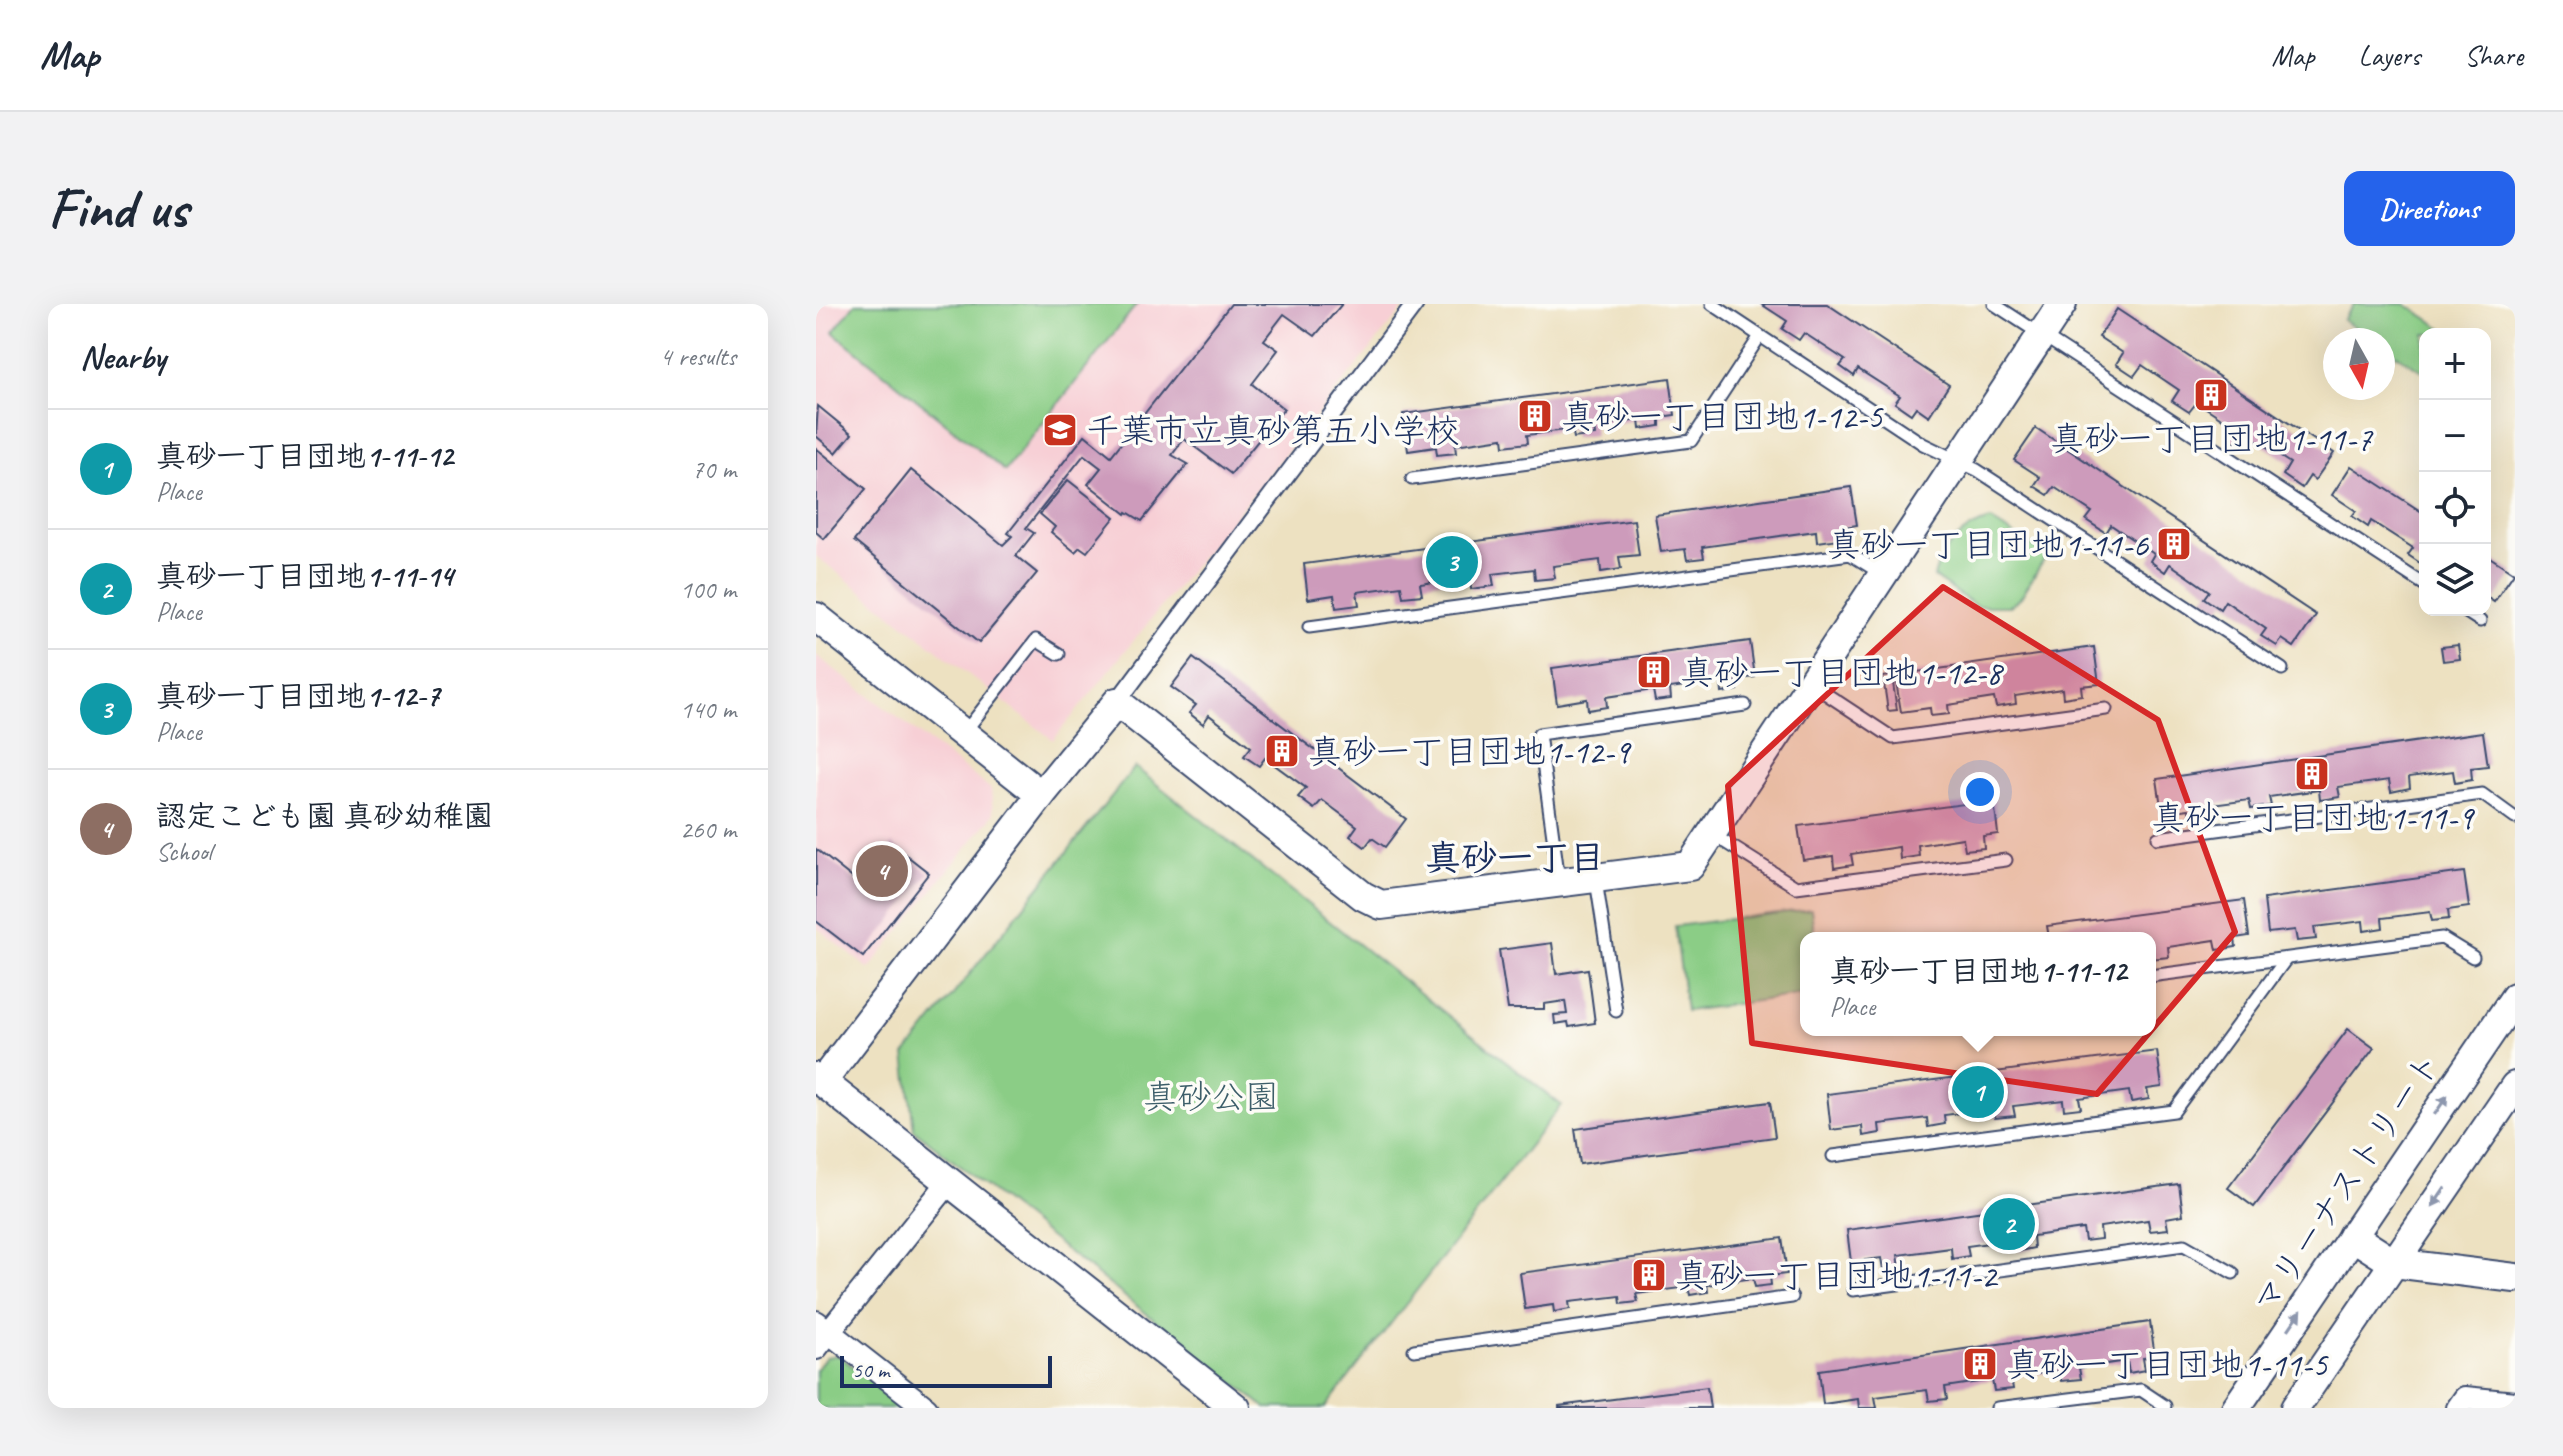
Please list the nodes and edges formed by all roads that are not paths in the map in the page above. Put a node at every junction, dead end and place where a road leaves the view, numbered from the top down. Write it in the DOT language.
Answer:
graph roads {
  1 [pos="1415,304"];
  2 [pos="1712,304"];
  3 [pos="1994,304"];
  4 [pos="2062,304"];
  5 [pos="2041,335"];
  6 [pos="1760,336"];
  7 [pos="1955,460"];
  8 [pos="1412,479"];
  9 [pos="1883,575"];
  10 [pos="2419,581"];
  11 [pos="2472,616"];
  12 [pos="816,617"];
  13 [pos="2480,621"];
  14 [pos="1309,627"];
  15 [pos="1059,654"];
  16 [pos="2282,669"];
  17 [pos="1810,684"];
  18 [pos="1117,702"];
  19 [pos="1745,705"];
  20 [pos="2106,709"];
  21 [pos="963,734"];
  22 [pos="1041,795"];
  23 [pos="2515,818"];
  24 [pos="1712,834"];
  25 [pos="2158,838"];
  26 [pos="2006,860"];
  27 [pos="1596,880"];
  28 [pos="1560,885"];
  29 [pos="2473,957"];
  30 [pos="2286,959"];
  31 [pos="2156,975"];
  32 [pos="2515,997"];
  33 [pos="1616,1011"];
  34 [pos="819,1079"];
  35 [pos="2515,1086"];
  36 [pos="1833,1156"];
  37 [pos="949,1182"];
  38 [pos="2352,1236"];
  39 [pos="2394,1263"];
  40 [pos="2233,1273"];
  41 [pos="2515,1278"];
  42 [pos="1853,1290"];
  43 [pos="1792,1297"];
  44 [pos="820,1334"];
  45 [pos="1414,1350"];
  46 [pos="2515,1403"];
  47 [pos="2165,1406"];
  48 [pos="926,1408"];
  49 [pos="1236,1408"];
  50 [pos="1997,1408"];
  51 [pos="2236,1408"];
  52 [pos="2295,1408"];
  53 [pos="2458,1408"];
  1 -- 18 [label="street"];
  2 -- 6 [label="lane"];
  3 -- 5 [label="lane"];
  4 -- 5 [label="street"];
  5 -- 7 [label="street"];
  5 -- 10 [label="lane"];
  6 -- 7 [label="lane"];
  6 -- 8 [label="lane"];
  7 -- 9 [label="street"];
  7 -- 16 [label="lane"];
  9 -- 14 [label="lane"];
  9 -- 17 [label="street"];
  11 -- 13 [label="lane"];
  12 -- 21 [label="street"];
  15 -- 21 [label="lane"];
  17 -- 20 [label="lane"];
  17 -- 24 [label="street"];
  18 -- 22 [label="street"];
  18 -- 28 [label="street"];
  19 -- 28 [label="lane"];
  21 -- 22 [label="street"];
  22 -- 34 [label="street"];
  23 -- 25 [label="lane"];
  24 -- 26 [label="lane"];
  24 -- 27 [label="street"];
  27 -- 28 [label="street"];
  27 -- 33 [label="lane"];
  29 -- 30 [label="lane"];
  30 -- 31 [label="lane"];
  30 -- 36 [label="lane"];
  38 -- 32 [label="street, マリーナストリート, one-way"];
  34 -- 37 [label="street"];
  35 -- 39 [label="street, one-way"];
  37 -- 44 [label="street"];
  37 -- 49 [label="street"];
  38 -- 39 [label="street"];
  51 -- 38 [label="street, マリーナストリート, one-way"];
  39 -- 41 [label="street"];
  39 -- 52 [label="street"];
  40 -- 42 [label="lane"];
  43 -- 45 [label="lane"];
  44 -- 48 [label="street"];
  46 -- 53 [label="street"];
  47 -- 50 [label="lane"];
}
